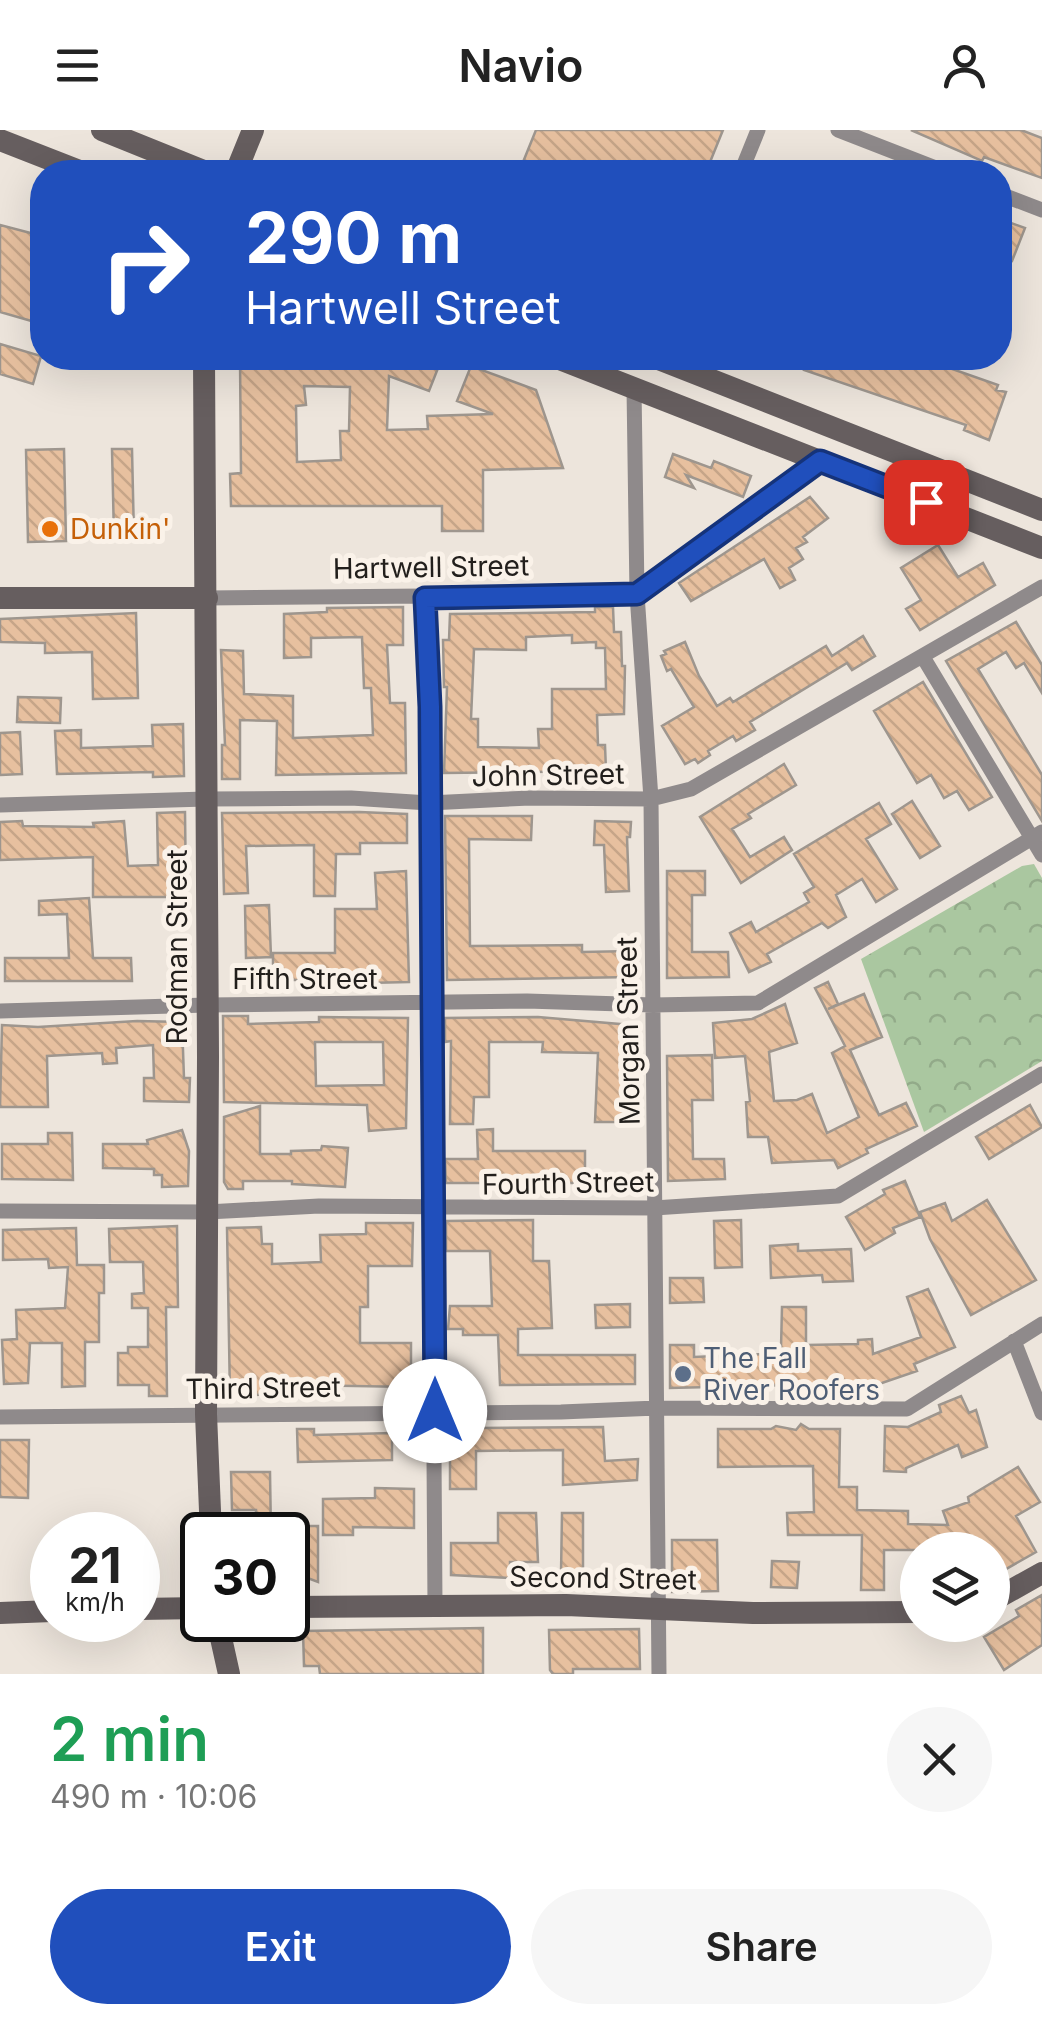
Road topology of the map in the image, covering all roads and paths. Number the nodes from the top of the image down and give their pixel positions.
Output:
1 (102, 130) edge
2 (253, 130) edge
3 (758, 130) edge
4 (838, 130) edge
5 (0, 140) edge
6 (51, 160) edge
7 (176, 160) edge
8 (241, 160) edge
9 (746, 160) edge
10 (915, 160) edge
11 (1012, 199) edge
12 (1042, 210) edge
13 (204, 370) edge
14 (588, 370) edge
15 (692, 370) edge
16 (634, 388) junction
17 (820, 461) junction
18 (1042, 510) edge
19 (1042, 548) edge
20 (1042, 586) edge
21 (637, 594) junction
22 (0, 598) edge
23 (207, 598) junction
24 (425, 598) junction
25 (923, 657) junction
26 (206, 798) junction
27 (650, 799) junction
28 (429, 802) junction
29 (0, 806) edge
30 (1037, 835) edge
31 (1042, 856) edge
32 (207, 1004) junction
33 (432, 1004) junction
34 (653, 1006) junction
35 (0, 1011) edge
36 (1042, 1074) edge
37 (654, 1208) junction
38 (433, 1209) junction
39 (0, 1210) edge
40 (207, 1212) junction
41 (1042, 1324) edge
42 (1014, 1341) junction
43 (657, 1408) junction
44 (435, 1411) junction
45 (1042, 1413) edge
46 (206, 1414) junction
47 (0, 1417) edge
48 (210, 1512) edge
49 (1042, 1573) edge
50 (1010, 1591) edge
51 (435, 1605) junction
52 (310, 1607) edge
53 (657, 1608) junction
54 (30, 1612) edge
55 (900, 1612) edge
56 (0, 1613) edge
57 (221, 1642) edge
58 (228, 1674) edge
59 (658, 1674) edge

1 - 7 main road
2 - 8 main road
3 - 9 street
4 - 10 street
5 - 6 main road
11 - 12 street
13 - 23 main road, Rodman Street
14 - 16 main road
15 - 18 main road
16 - 17 main road
16 - 21 street, Morgan Street
17 - 19 main road
17 - 21 street
20 - 25 street, John Street
21 - 24 street, Hartwell Street
21 - 27 street, Morgan Street
22 - 23 main road, Hartwell Street
23 - 24 street, Hartwell Street
23 - 26 main road, Rodman Street
24 - 28 street
25 - 27 street, John Street
25 - 30 street
26 - 28 street, John Street
26 - 29 street, John Street
26 - 32 main road, Rodman Street
27 - 28 street, John Street
27 - 34 street, Morgan Street
28 - 33 street
30 - 31 street
30 - 34 street, Fifth Street
32 - 33 street, Fifth Street
32 - 35 street, Fifth Street
32 - 40 main road, Rodman Street
33 - 34 street, Fifth Street
33 - 38 street
34 - 37 street, Morgan Street
36 - 37 street, Fourth Street
37 - 38 street, Fourth Street
37 - 43 street, Morgan Street
38 - 40 street, Fourth Street
38 - 44 street
39 - 40 street, Fourth Street
40 - 46 main road, Rodman Street
41 - 42 street, Third Street
42 - 43 street, Third Street
42 - 45 street
43 - 44 street, Third Street
43 - 53 street, Morgan Street
44 - 46 street, Third Street
44 - 51 street
46 - 47 street, Third Street
46 - 48 main road, Rodman Street
49 - 50 main road
51 - 52 main road, Second Street
51 - 53 main road, Second Street
53 - 55 main road, Second Street
53 - 59 street, Morgan Street
54 - 56 main road
57 - 58 main road

